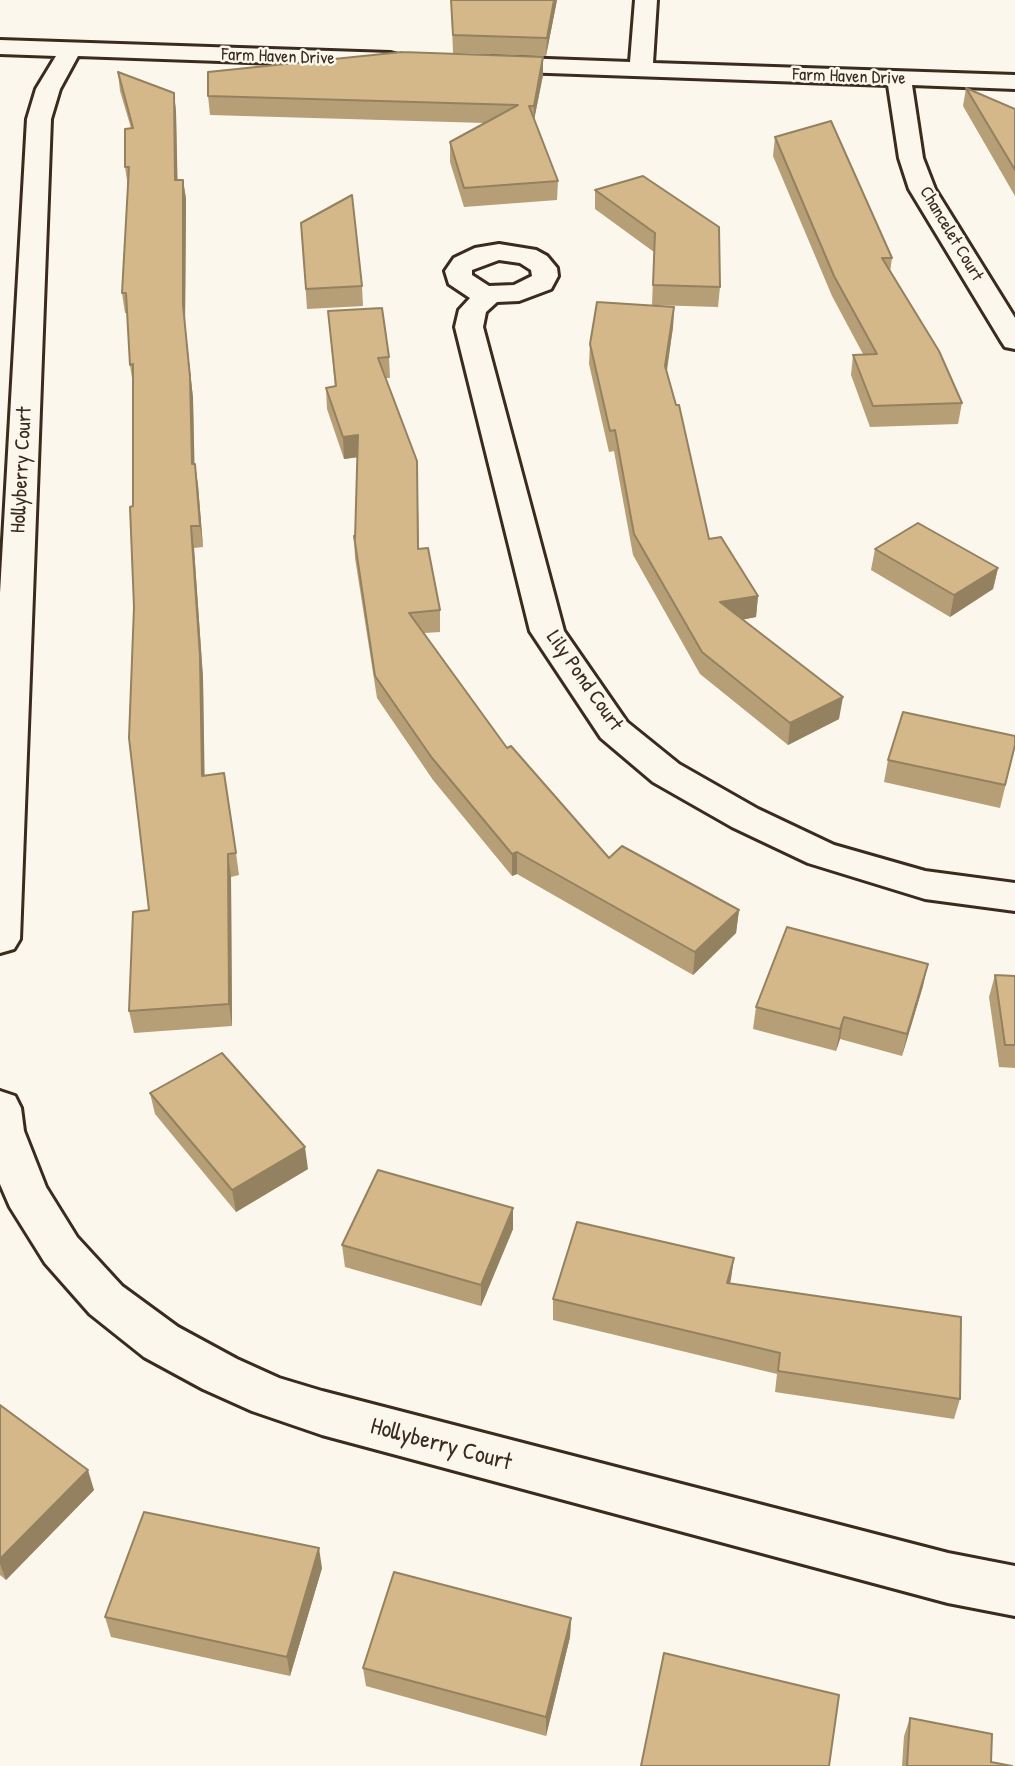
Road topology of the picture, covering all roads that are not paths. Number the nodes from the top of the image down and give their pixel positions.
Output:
1 (646, 0) edge
2 (0, 47) edge
3 (71, 49) junction
4 (418, 61) edge
5 (474, 63) edge
6 (641, 69) junction
7 (899, 78) junction
8 (1015, 82) edge
9 (489, 294) dead end
10 (1015, 341) edge
11 (1015, 897) edge
12 (0, 939) edge
13 (0, 1108) edge
14 (1015, 1591) edge

1 - 6 street
2 - 3 street, Farm Haven Drive
3 - 4 street, Farm Haven Drive
3 - 12 street, Hollyberry Court
5 - 6 street, Farm Haven Drive
6 - 7 street, Farm Haven Drive
7 - 8 street, Farm Haven Drive
7 - 10 street, Chancelet Court
9 - 11 street, Lily Pond Court
13 - 14 street, Hollyberry Court

